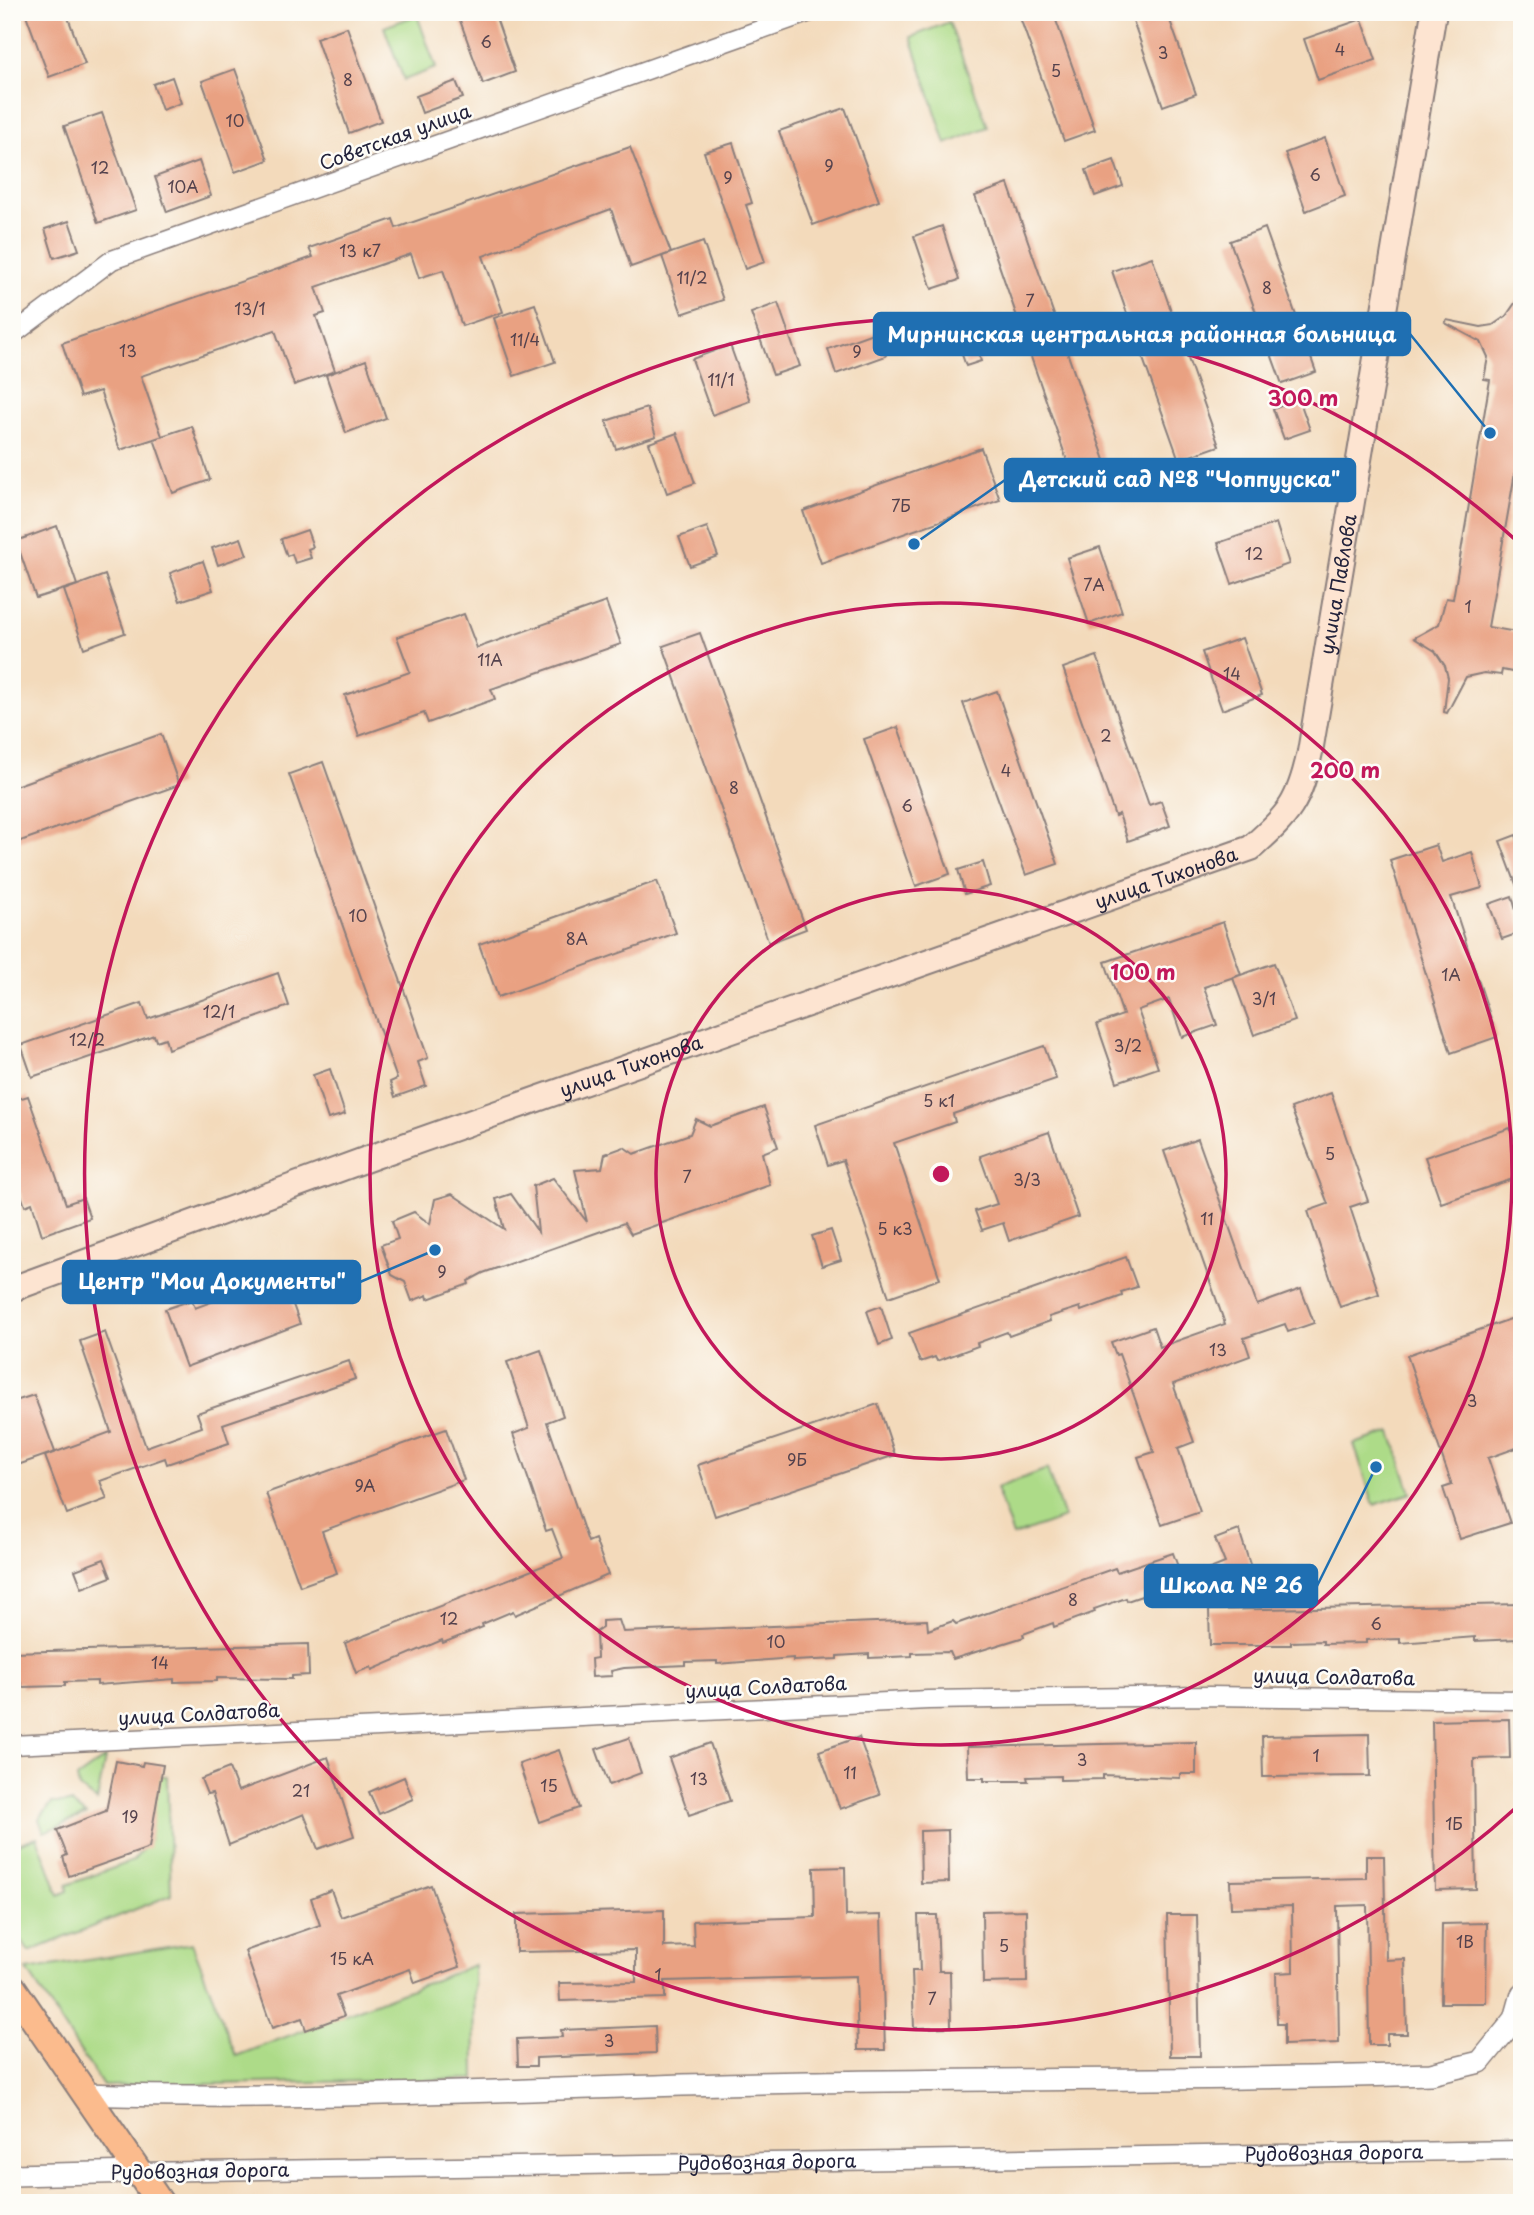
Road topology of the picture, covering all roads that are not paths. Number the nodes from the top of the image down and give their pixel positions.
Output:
1 (810, 12) edge
2 (1434, 12) edge
3 (12, 335) edge
4 (1251, 848) joint
5 (12, 1289) edge
6 (1522, 1700) edge
7 (12, 1745) edge
8 (12, 1987) edge
9 (1522, 1994) edge
10 (84, 2094) junction
11 (1522, 2150) edge
12 (139, 2172) junction
13 (12, 2175) edge
14 (160, 2203) edge

1 - 3 street, Советская улица
2 - 4 main road, улица Павлова
4 - 5 main road, улица Тихонова
6 - 7 street, улица Солдатова
8 - 10 main road
9 - 10 street
10 - 12 main road
11 - 12 street, Рудовозная дорога
12 - 13 street, Рудовозная дорога
12 - 14 main road

